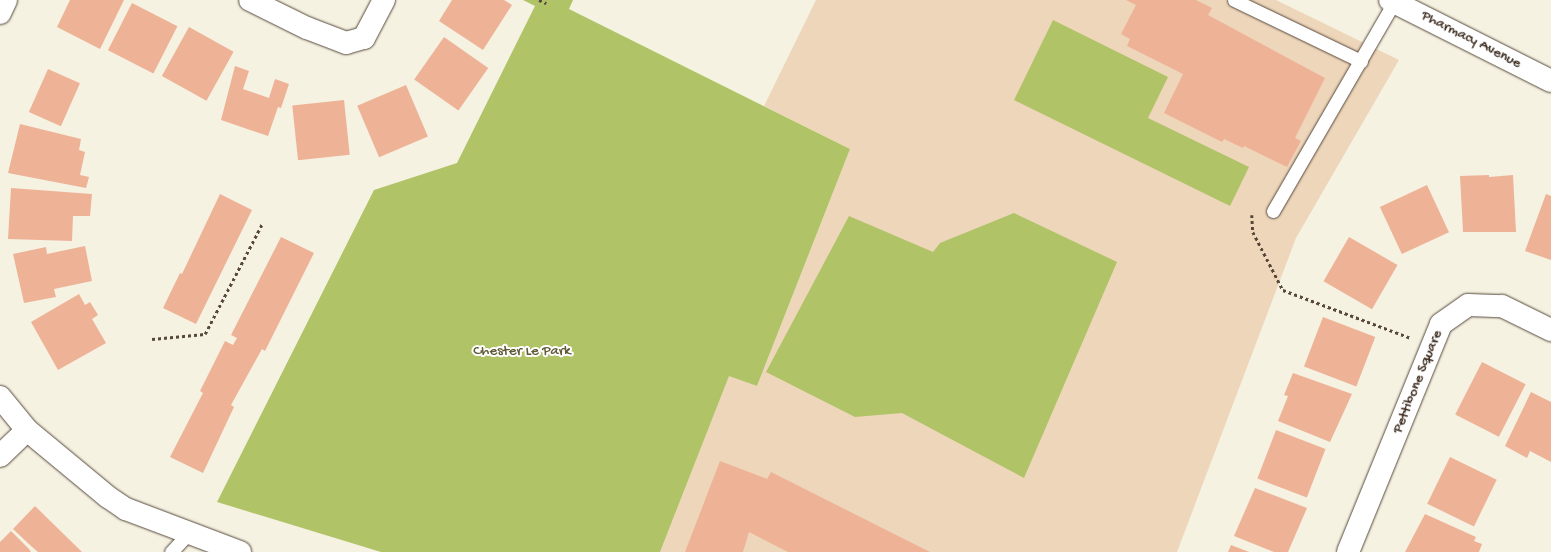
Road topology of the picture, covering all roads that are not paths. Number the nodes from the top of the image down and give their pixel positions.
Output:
1 (6, 0) edge
2 (250, 0) edge
3 (384, 0) edge
4 (1234, 0) edge
5 (1392, 1) edge
6 (0, 13) edge
7 (1361, 61) junction
8 (1551, 81) edge
9 (1273, 211) dead end
10 (1551, 330) edge
11 (0, 397) edge
12 (27, 430) junction
13 (0, 456) edge
14 (188, 534) junction
15 (171, 552) edge
16 (240, 552) edge
17 (1348, 552) edge

1 - 6 street
2 - 3 street
4 - 7 lane
5 - 7 lane
5 - 8 street, Pharmacy Avenue
7 - 9 lane
10 - 17 street, Pettibone Square
11 - 12 street
12 - 13 street
12 - 14 street
14 - 15 lane
14 - 16 street

